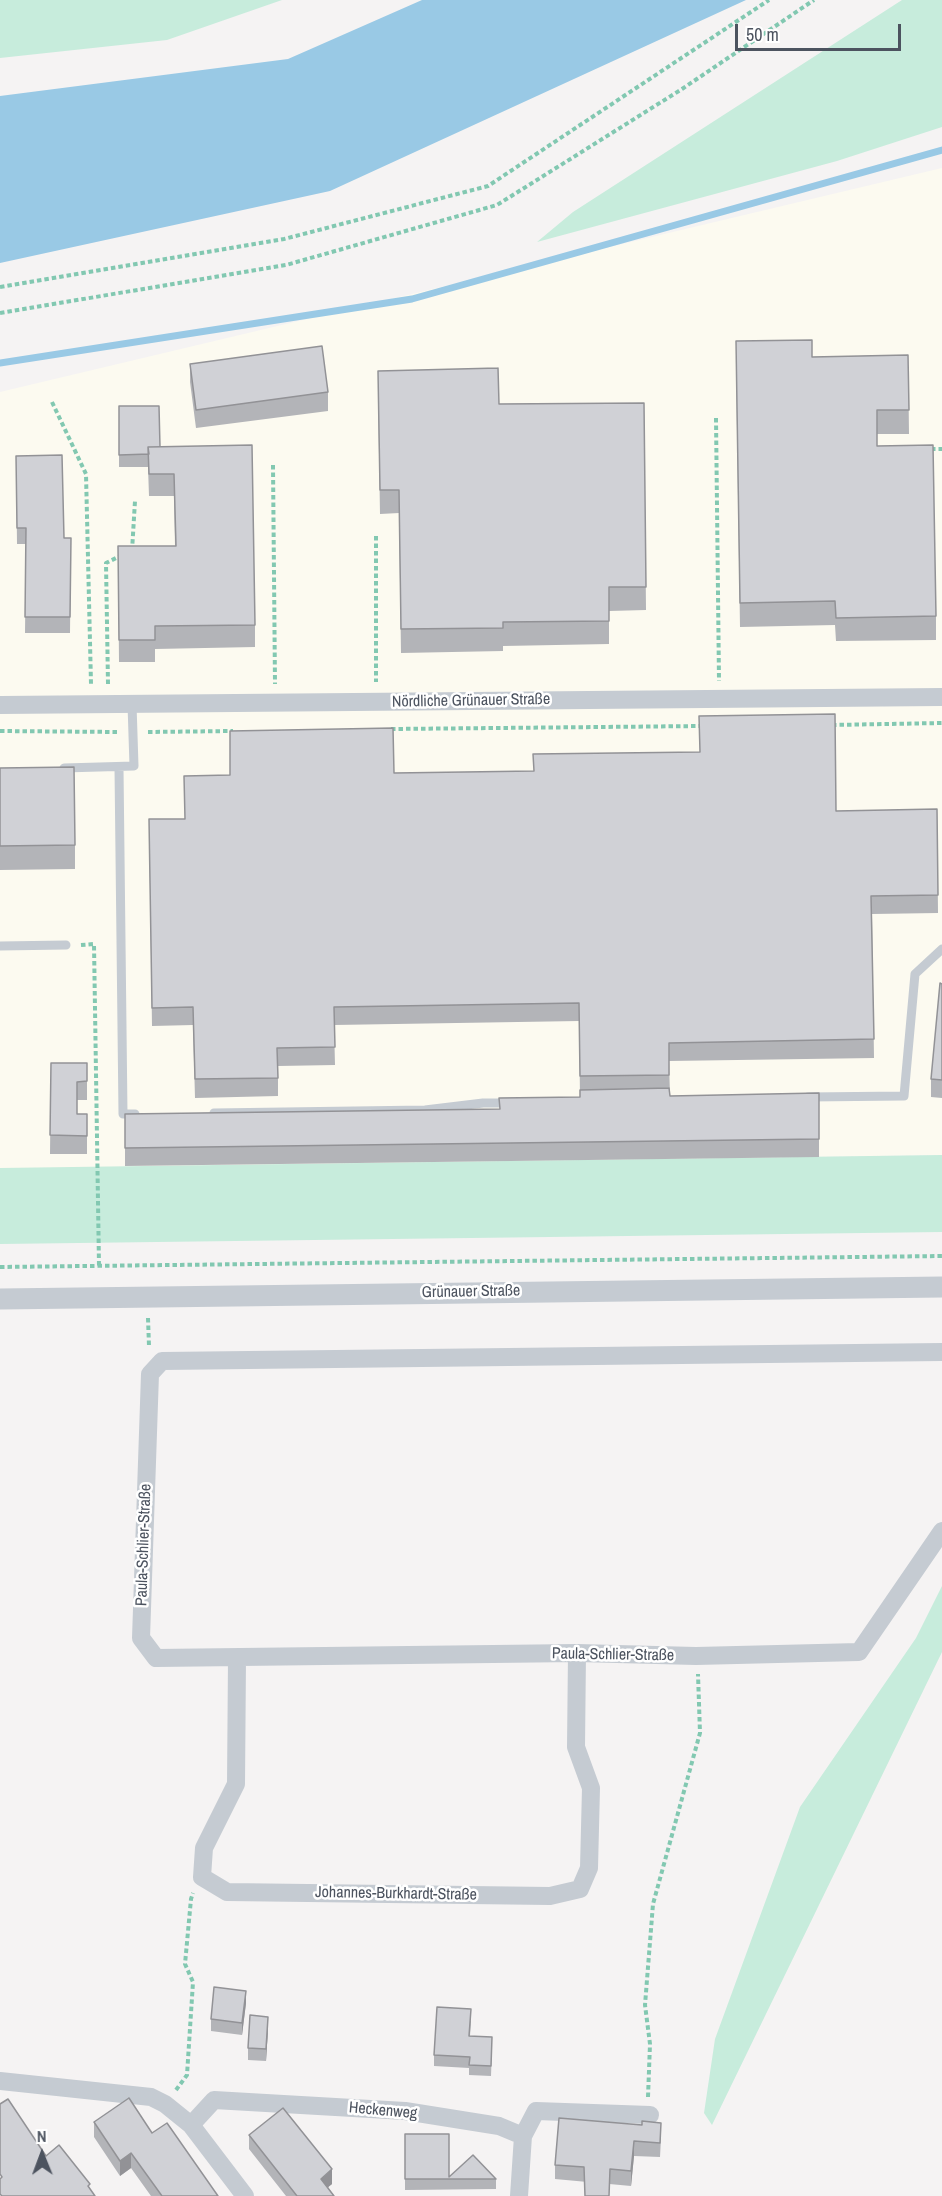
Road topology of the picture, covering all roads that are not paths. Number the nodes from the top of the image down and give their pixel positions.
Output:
1 (942, 697) edge
2 (132, 704) junction
3 (0, 705) edge
4 (50, 768) edge
5 (119, 768) junction
6 (66, 945) road end
7 (0, 946) edge
8 (942, 949) edge
9 (798, 1098) edge
10 (518, 1102) edge
11 (204, 1113) edge
12 (146, 1114) edge
13 (942, 1287) edge
14 (0, 1299) edge
15 (942, 1352) edge
16 (942, 1531) edge
17 (577, 1653) junction
18 (237, 1659) junction
19 (0, 2081) edge
20 (650, 2115) road end
21 (191, 2125) junction
22 (523, 2136) junction
23 (245, 2196) edge
24 (519, 2196) edge

1 - 2 street, Nördliche Grünauer Straße
2 - 3 street, Nördliche Grünauer Straße
2 - 5 lane
4 - 5 lane
5 - 12 lane
6 - 7 lane
8 - 9 lane
10 - 11 lane
13 - 14 street, Grünauer Straße
15 - 18 street, Paula-Schlier-Straße
16 - 17 street, Paula-Schlier-Straße
17 - 18 street, Paula-Schlier-Straße
17 - 18 street, Johannes-Burkhardt-Straße
19 - 21 street
20 - 22 street
21 - 22 street, Heckenweg
21 - 23 street
22 - 24 street

